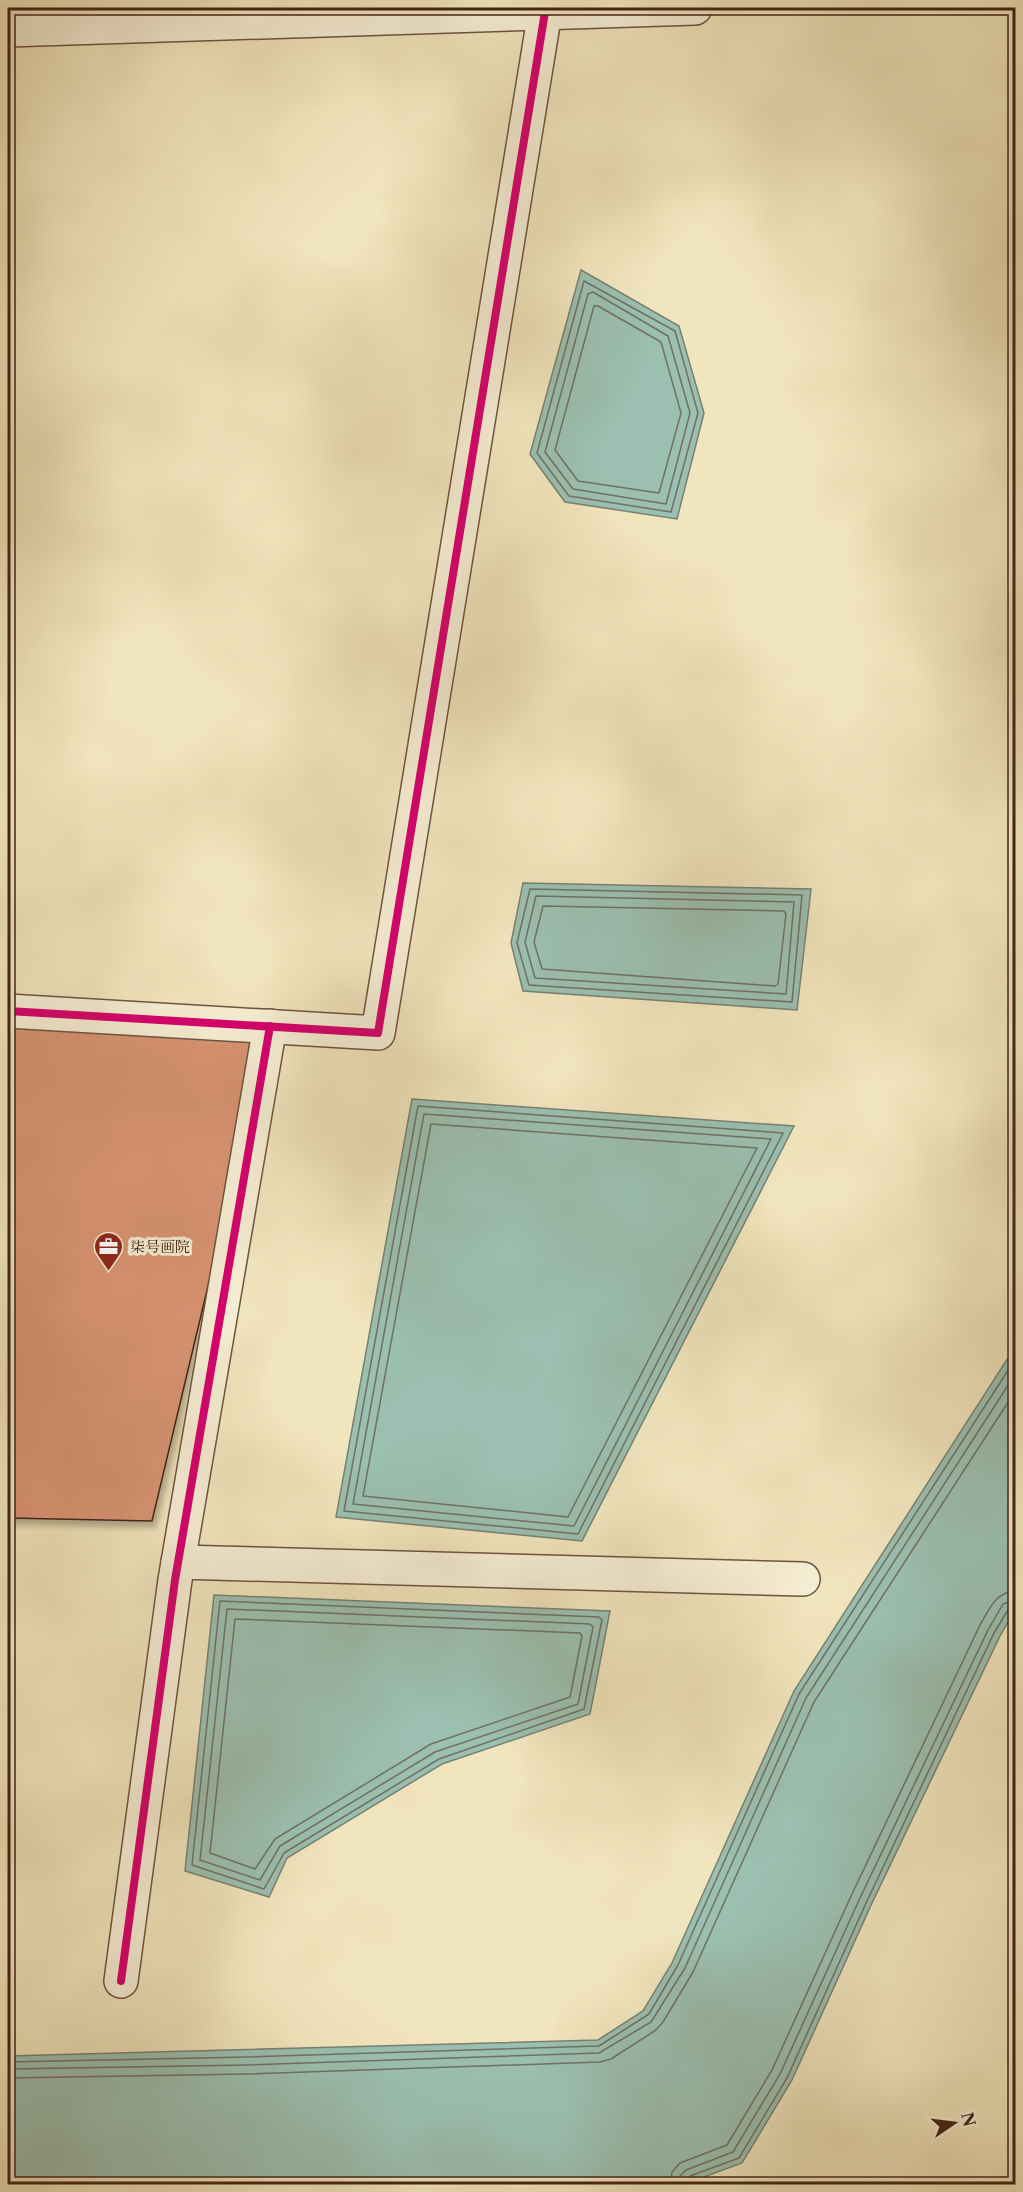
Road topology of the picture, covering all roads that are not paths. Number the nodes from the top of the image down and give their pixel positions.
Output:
1 (695, 8) edge
2 (524, 11) edge
3 (329, 13) edge
4 (8, 30) edge
5 (8, 1011) edge
6 (270, 1026) junction
7 (178, 1562) junction
8 (802, 1579) dead end
9 (121, 1981) dead end

1 - 2 street
2 - 3 street
2 - 6 street
3 - 4 street
5 - 6 street
6 - 7 street
7 - 8 street
7 - 9 street

